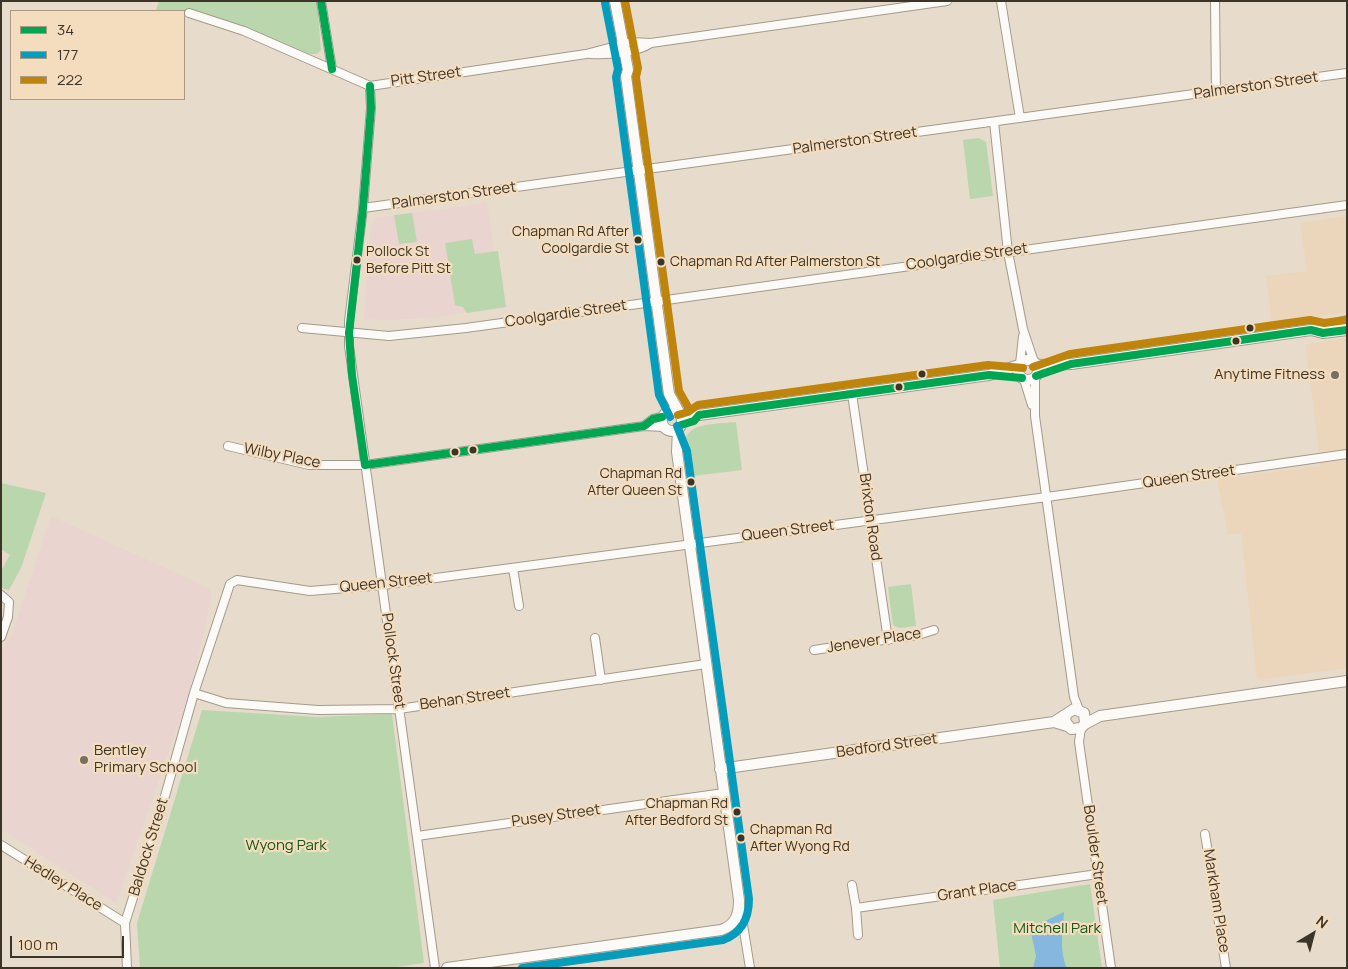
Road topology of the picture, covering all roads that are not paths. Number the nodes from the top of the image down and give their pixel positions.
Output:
1 (321, 1) edge
2 (615, 1) edge
3 (947, 1) edge
4 (1001, 1) edge
5 (1215, 1) edge
6 (189, 14) dead end
7 (622, 48) junction
8 (332, 69) junction
9 (1347, 73) edge
10 (370, 86) junction
11 (1216, 92) junction
12 (1020, 118) junction
13 (994, 122) junction
14 (638, 170) junction
15 (1347, 205) edge
16 (363, 208) junction
17 (1008, 252) junction
18 (656, 301) junction
19 (1347, 321) edge
20 (302, 328) dead end
21 (1023, 329) junction
22 (1311, 330) junction
23 (1347, 330) edge
24 (349, 333) junction
25 (1020, 365) junction
26 (1036, 370) junction
27 (988, 375) junction
28 (1023, 379) junction
29 (852, 394) junction
30 (1035, 416) junction
31 (673, 421) junction
32 (228, 446) dead end
33 (1347, 454) edge
34 (365, 465) junction
35 (1047, 497) junction
36 (870, 521) junction
37 (690, 544) junction
38 (513, 568) junction
39 (230, 584) joint
40 (383, 586) junction
41 (1, 595) edge
42 (519, 606) dead end
43 (934, 630) dead end
44 (1, 637) edge
45 (595, 638) dead end
46 (888, 640) junction
47 (814, 650) dead end
48 (706, 664) junction
49 (601, 680) junction
50 (1347, 681) edge
51 (194, 693) junction
52 (400, 709) junction
53 (1075, 720) junction
54 (720, 769) junction
55 (724, 793) junction
56 (1205, 834) dead end
57 (417, 836) junction
58 (1, 845) edge
59 (1098, 874) junction
60 (852, 885) dead end
61 (739, 900) junction
62 (856, 908) junction
63 (125, 924) junction
64 (858, 935) dead end
65 (747, 946) junction
66 (491, 965) edge
67 (128, 968) edge
68 (435, 968) edge
69 (447, 968) edge
70 (745, 968) edge
71 (750, 968) edge
72 (1111, 968) edge
73 (1226, 968) edge

1 - 8 street
2 - 7 street
3 - 7 street, Pitt Street
4 - 12 street
5 - 11 street
6 - 8 street, Pitt Street
7 - 10 street, Pitt Street
7 - 14 street
8 - 10 street, Pitt Street
9 - 11 street, Palmerston Street
10 - 16 street, Pollock Street
11 - 12 street, Palmerston Street
12 - 13 street, Palmerston Street
13 - 14 street, Palmerston Street
13 - 17 street
14 - 16 street, Palmerston Street
14 - 18 street
15 - 17 street, Coolgardie Street
16 - 24 street, Pollock Street
17 - 18 street, Coolgardie Street
17 - 21 street
18 - 24 street, Coolgardie Street
18 - 31 street
19 - 22 street
20 - 24 street, Coolgardie Street
21 - 25 street
21 - 26 street
22 - 23 street
22 - 26 street
24 - 34 street, Pollock Street
25 - 26 street
25 - 27 street
25 - 28 street
26 - 28 street
26 - 30 street
27 - 28 street
27 - 29 street
28 - 30 street
29 - 31 street
29 - 36 street, Brixton Road
30 - 35 street, Boulder Street
31 - 34 street, Wilby Place
31 - 37 street
32 - 34 street, Wilby Place
33 - 35 street, Queen Street
34 - 40 street, Pollock Street
35 - 36 street, Queen Street
35 - 53 street, Boulder Street
36 - 37 street, Queen Street
36 - 46 street, Brixton Road
37 - 38 street, Queen Street
37 - 48 street
38 - 40 street, Queen Street
38 - 42 street
39 - 40 street, Queen Street
39 - 51 street, Baldock Street
40 - 52 street, Pollock Street
41 - 44 street
43 - 46 street, Jenever Place
45 - 49 street
46 - 47 street, Jenever Place
48 - 49 street, Behan Street
48 - 54 street
49 - 52 street, Behan Street
50 - 53 street
51 - 52 street, Behan Street
51 - 63 street, Baldock Street
52 - 57 street, Pollock Street
53 - 54 street, Bedford Street
53 - 59 street, Boulder Street
54 - 55 street
55 - 57 street, Pusey Street
55 - 61 street
56 - 73 street, Markham Place
57 - 68 street, Pollock Street
58 - 63 street, Hedley Place
59 - 62 street, Grant Place
59 - 72 street, Boulder Street
60 - 62 street
61 - 65 street
61 - 66 street
62 - 64 street
63 - 67 street, Baldock Street
65 - 70 street
65 - 71 street
66 - 69 street

